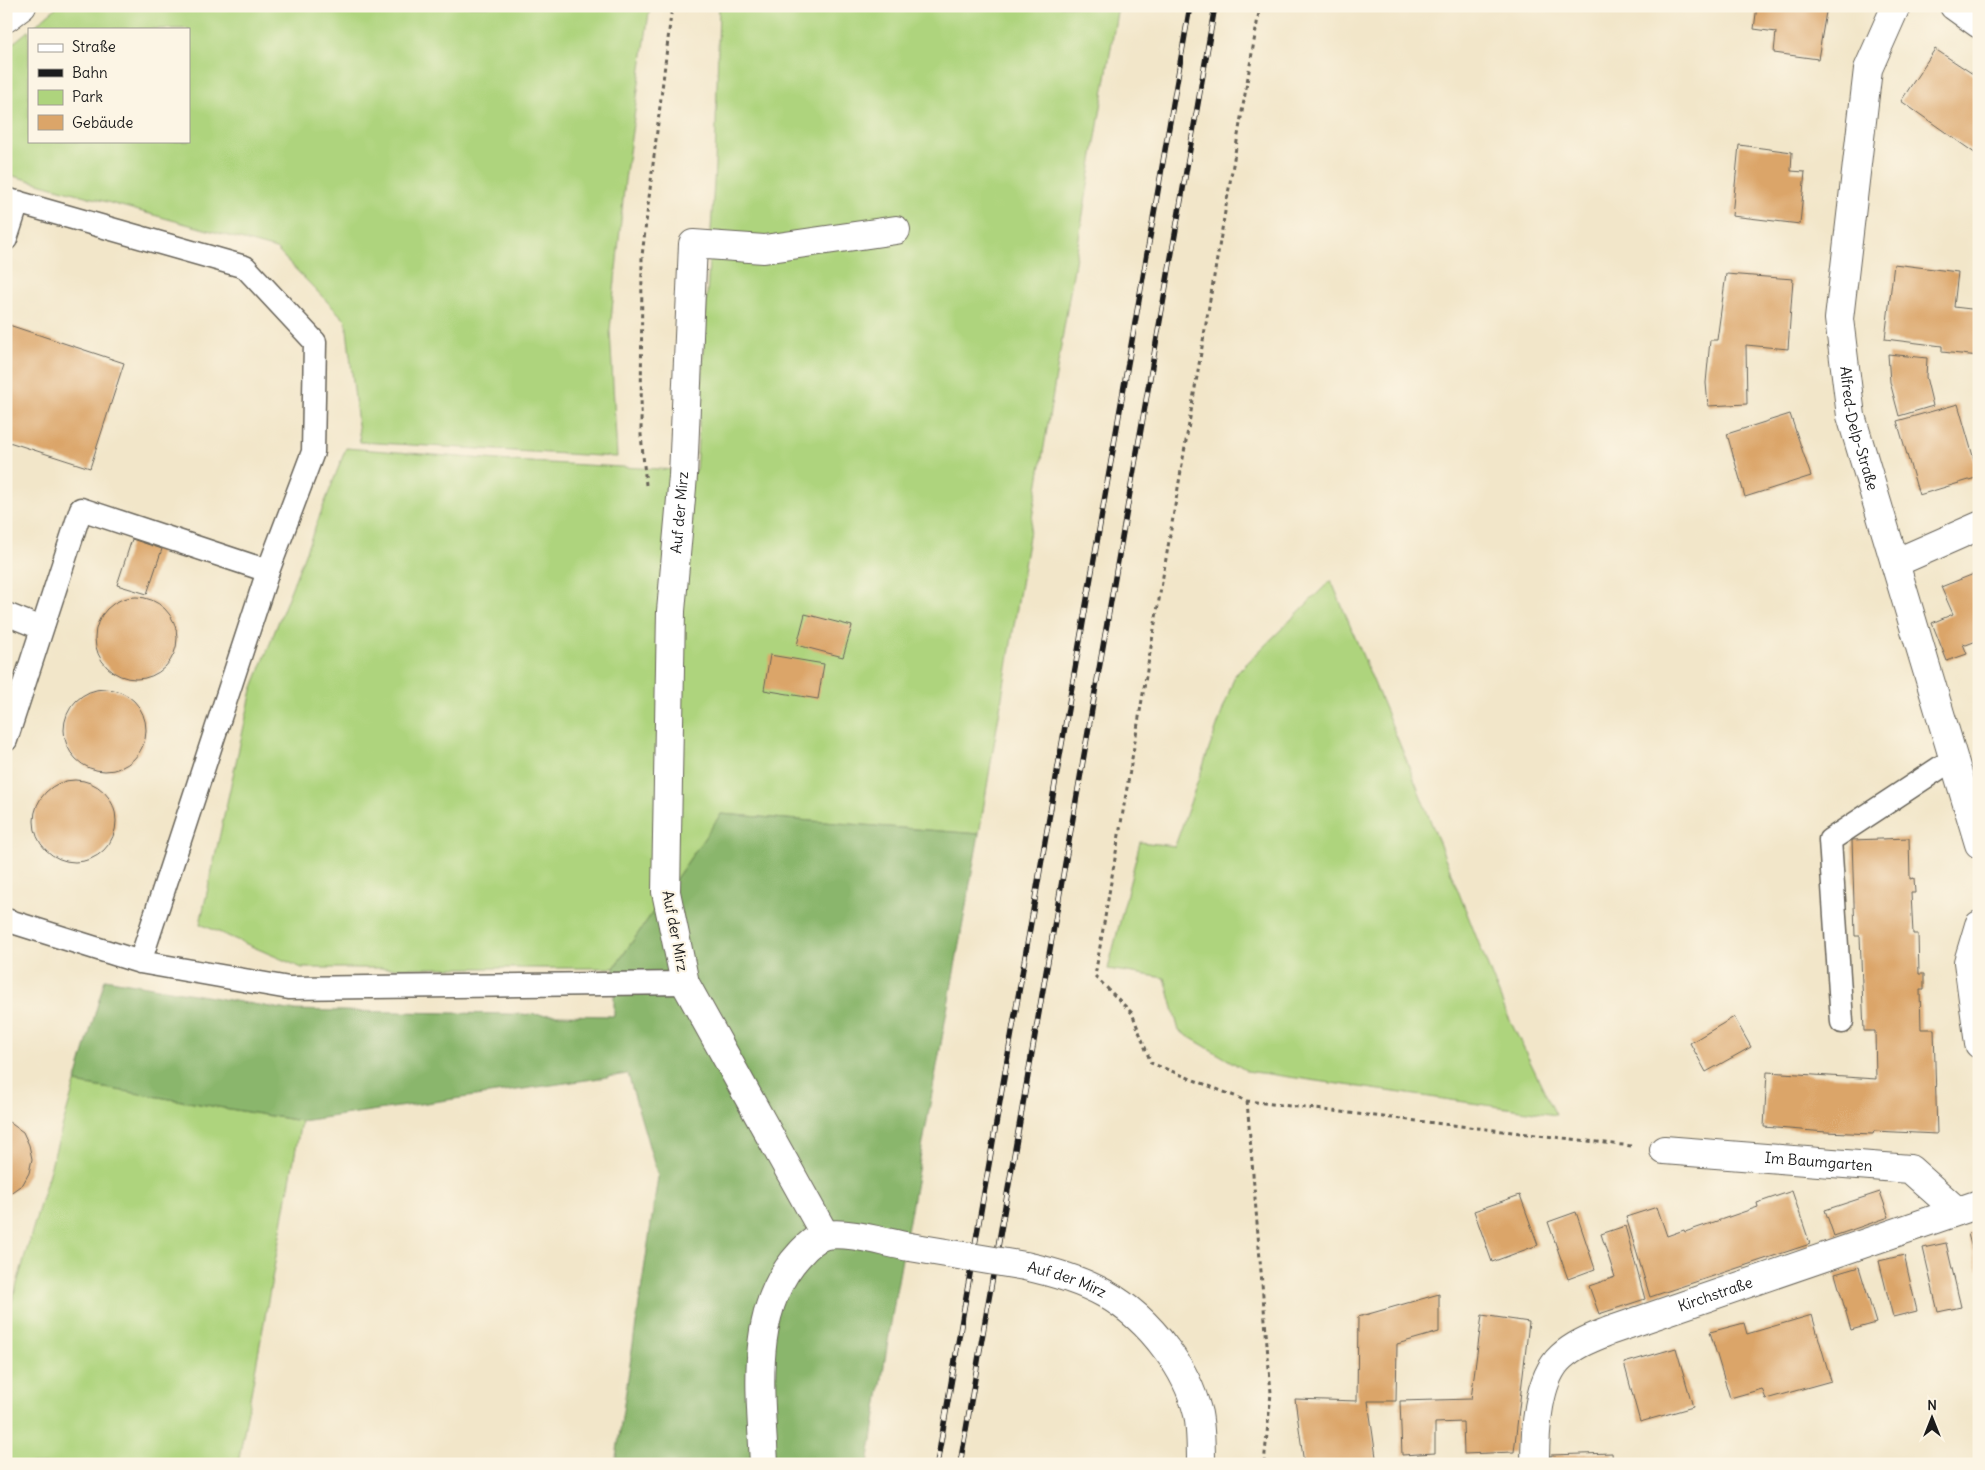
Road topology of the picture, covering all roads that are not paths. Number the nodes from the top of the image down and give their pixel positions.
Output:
1 (22, 6) edge
2 (1896, 6) edge
3 (1954, 6) edge
4 (6, 18) edge
5 (1979, 24) edge
6 (12, 201) edge
7 (896, 230) dead end
8 (6, 239) edge
9 (1979, 526) edge
10 (1895, 563) junction
11 (268, 571) junction
12 (6, 614) edge
13 (42, 628) junction
14 (6, 740) edge
15 (1953, 759) junction
16 (1979, 844) edge
17 (6, 920) edge
18 (1979, 925) edge
19 (140, 962) junction
20 (686, 982) junction
21 (1842, 1022) dead end
22 (1979, 1044) edge
23 (1664, 1150) road end
24 (1968, 1208) edge
25 (825, 1235) junction
26 (764, 1464) edge
27 (1201, 1464) edge
28 (1536, 1464) edge

1 - 4 street
2 - 10 street, Alfred-Delp-Straße
3 - 5 street
6 - 8 lane
6 - 11 lane
7 - 20 street, Auf der Mirz
9 - 10 street
10 - 15 street, Alfred-Delp-Straße
11 - 13 lane
11 - 19 lane
12 - 13 lane
13 - 14 lane
15 - 16 street, Alfred-Delp-Straße
15 - 21 lane
17 - 19 lane, Auf der Mirz
18 - 22 street
19 - 20 lane, Auf der Mirz
20 - 25 street, Auf der Mirz
23 - 24 street, Im Baumgarten
24 - 28 street, Kirchstraße
25 - 26 street
25 - 27 street, Auf der Mirz, bridge

